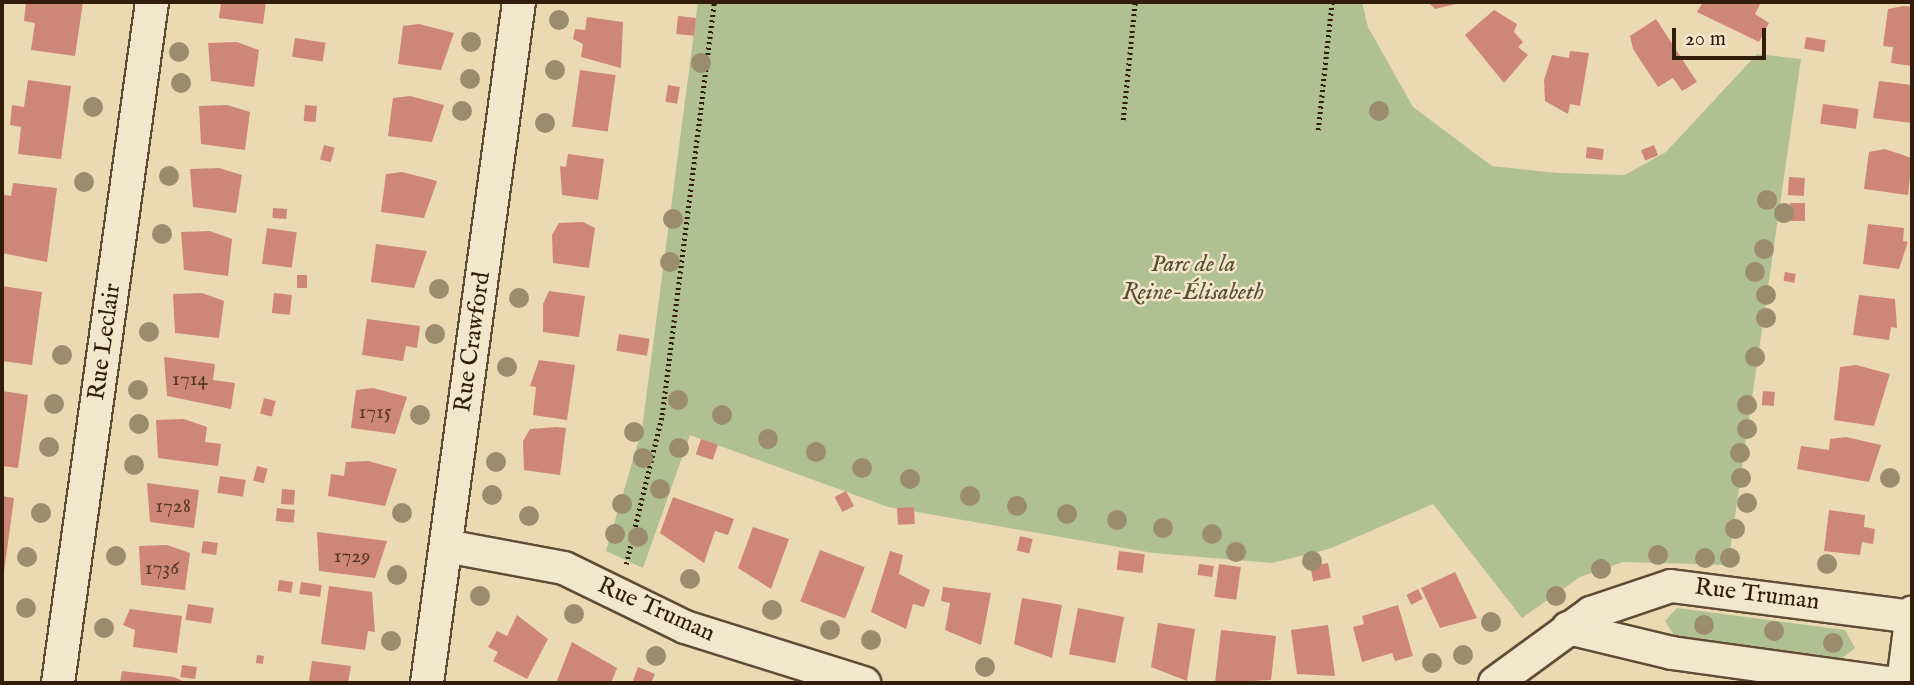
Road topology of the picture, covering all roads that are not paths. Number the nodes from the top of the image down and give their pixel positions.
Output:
1 (152, 2) edge
2 (519, 2) edge
3 (446, 546) junction
4 (1912, 615) edge
5 (1569, 628) junction
6 (58, 683) edge
7 (427, 683) edge
8 (864, 683) edge
9 (1495, 683) edge
10 (1889, 683) edge
11 (1903, 683) edge

1 - 6 street, Rue Leclair
2 - 3 street, Rue Crawford
3 - 7 street, Rue Crawford
3 - 8 street, Rue Truman
4 - 5 street, Rue Truman
4 - 11 street
5 - 9 street, Rue Truman
5 - 10 street

